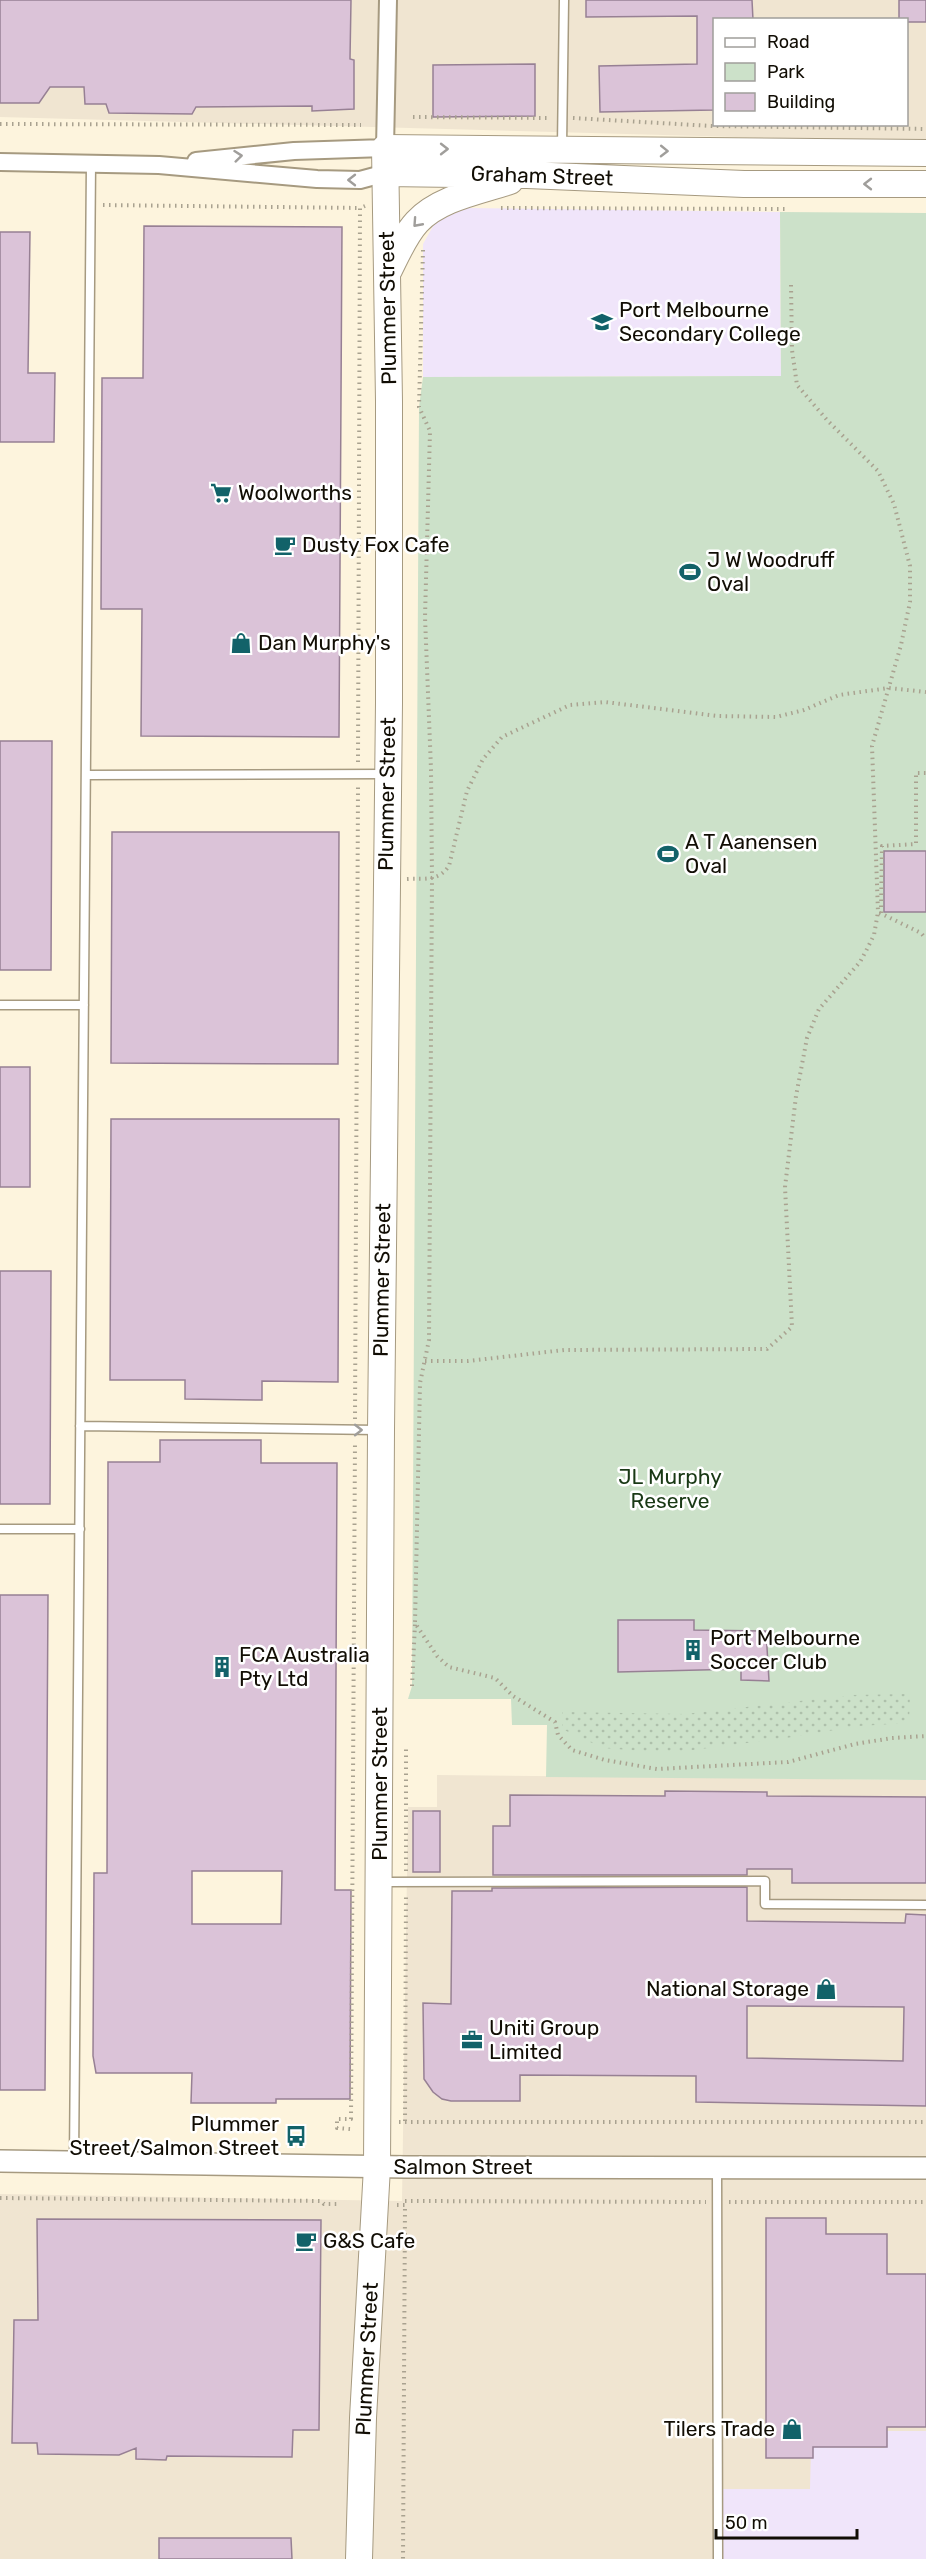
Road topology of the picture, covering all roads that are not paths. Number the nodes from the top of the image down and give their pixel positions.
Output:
1 (388, 0) edge
2 (564, 0) edge
3 (562, 149) junction
4 (787, 152) junction
5 (926, 153) edge
6 (386, 161) junction
7 (0, 162) edge
8 (91, 162) junction
9 (159, 165) junction
10 (527, 175) junction
11 (926, 184) edge
12 (787, 190) junction
13 (387, 273) junction
14 (388, 774) junction
15 (86, 776) junction
16 (0, 1005) edge
17 (84, 1005) junction
18 (80, 1426) junction
19 (381, 1430) junction
20 (0, 1529) edge
21 (80, 1529) junction
22 (380, 1882) junction
23 (926, 1905) edge
24 (0, 2161) edge
25 (74, 2161) junction
26 (377, 2167) junction
27 (717, 2168) junction
28 (926, 2168) edge
29 (360, 2559) edge
30 (718, 2559) edge

1 - 6 street, Plummer Street
2 - 3 lane
3 -> 4 main road, Graham Street
6 -> 3 main road, Graham Street
4 - 5 main road, Graham Street
4 - 12 main road
4 - 12 main road
9 -> 6 street, Graham Street
6 -> 9 street, Graham Street
6 - 10 main road, Graham Street
6 - 13 main road, Plummer Street
7 - 8 street, Graham Street
8 - 9 street, Graham Street
8 - 15 lane
10 - 12 main road, Graham Street
10 -> 13 main road
11 -> 12 main road, Graham Street
13 - 14 main road, Plummer Street
14 - 15 lane
14 - 19 main road, Plummer Street
15 - 17 lane
16 - 17 lane
17 - 18 lane
18 -> 19 lane
18 - 21 lane
19 - 22 main road, Plummer Street
20 - 21 lane
21 - 25 lane
22 - 23 lane
22 - 26 main road, Plummer Street
24 - 25 street, Salmon Street
25 - 26 street, Salmon Street
26 - 27 street, Salmon Street
26 - 29 main road, Plummer Street
27 - 28 street, Salmon Street
27 - 30 lane

